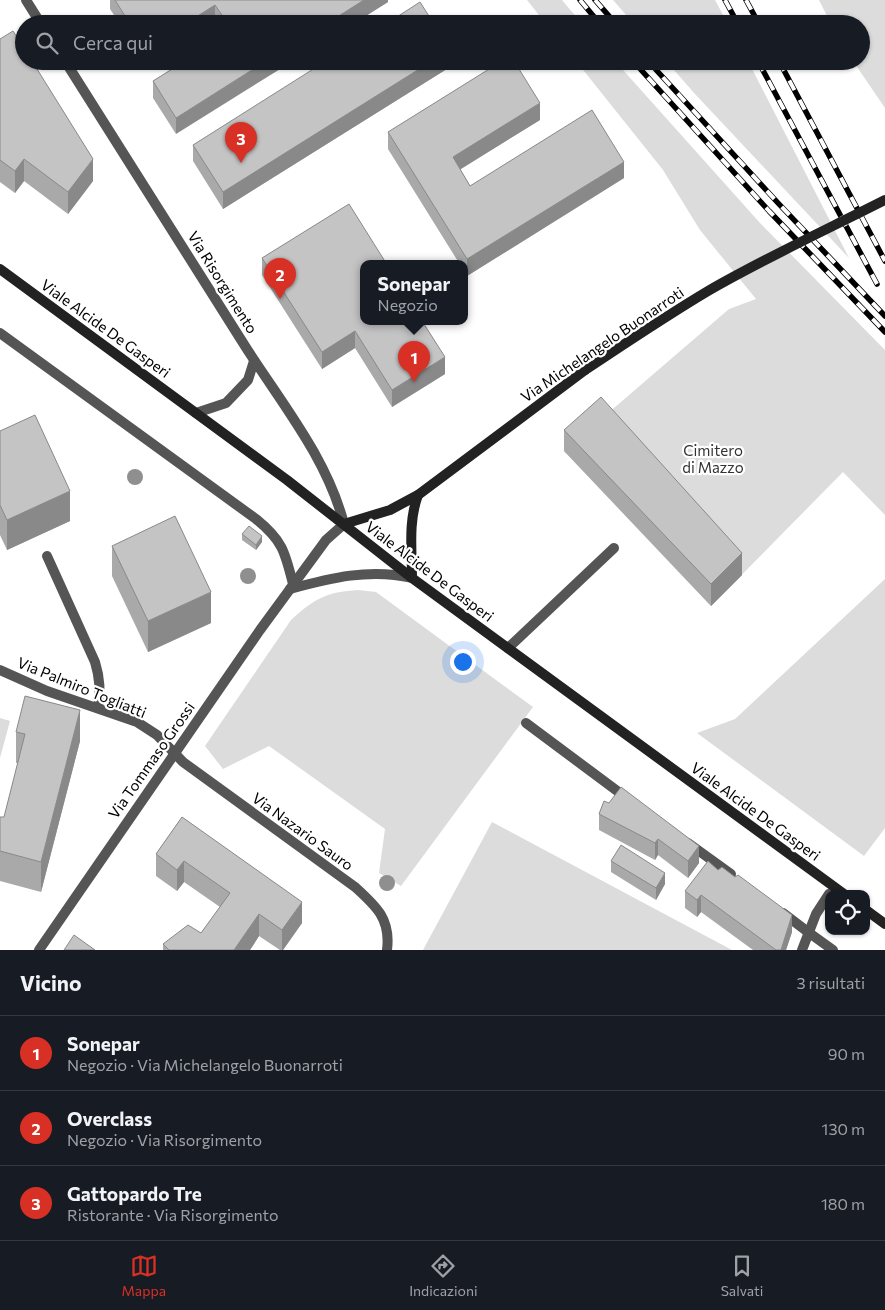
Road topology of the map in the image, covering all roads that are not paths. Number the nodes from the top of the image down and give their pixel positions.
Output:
1 (26, 0) edge
2 (35, 15) edge
3 (71, 70) edge
4 (885, 200) edge
5 (0, 269) edge
6 (0, 333) edge
7 (254, 360) junction
8 (196, 413) junction
9 (418, 495) junction
10 (344, 524) junction
11 (614, 548) dead end
12 (47, 556) dead end
13 (412, 578) junction
14 (292, 586) junction
15 (508, 648) junction
16 (0, 670) edge
17 (98, 708) junction
18 (526, 723) dead end
19 (175, 752) junction
20 (636, 804) edge
21 (683, 839) edge
22 (738, 879) edge
23 (830, 890) edge
24 (825, 900) edge
25 (777, 908) edge
26 (870, 913) edge
27 (885, 924) edge
28 (808, 932) junction
29 (40, 950) edge
30 (387, 950) edge
31 (802, 950) edge
32 (833, 950) edge

1 - 2 street
3 - 7 street, Via Risorgimento
4 - 9 street, Via Michelangelo Buonarroti, bridge
5 - 8 street, Viale Alcide De Gasperi
6 - 14 street
7 - 8 street
7 - 10 street, Via Risorgimento
8 - 10 street, Viale Alcide De Gasperi
9 - 10 street, Via Michelangelo Buonarroti
9 - 13 street
10 - 13 street, Viale Alcide De Gasperi
10 - 14 street, Via Tommaso Grossi
11 - 15 street
12 - 17 street
13 - 14 street
13 - 15 street, Viale Alcide De Gasperi
14 - 19 street, Via Tommaso Grossi
15 - 23 street, Viale Alcide De Gasperi
16 - 17 street, Via Palmiro Togliatti
17 - 19 street, Via Palmiro Togliatti
18 - 20 street
19 - 29 street, Via Tommaso Grossi
19 - 30 street, Via Nazario Sauro
21 - 22 street
24 - 28 street
25 - 28 street
26 - 27 street
28 - 31 street
28 - 32 street

